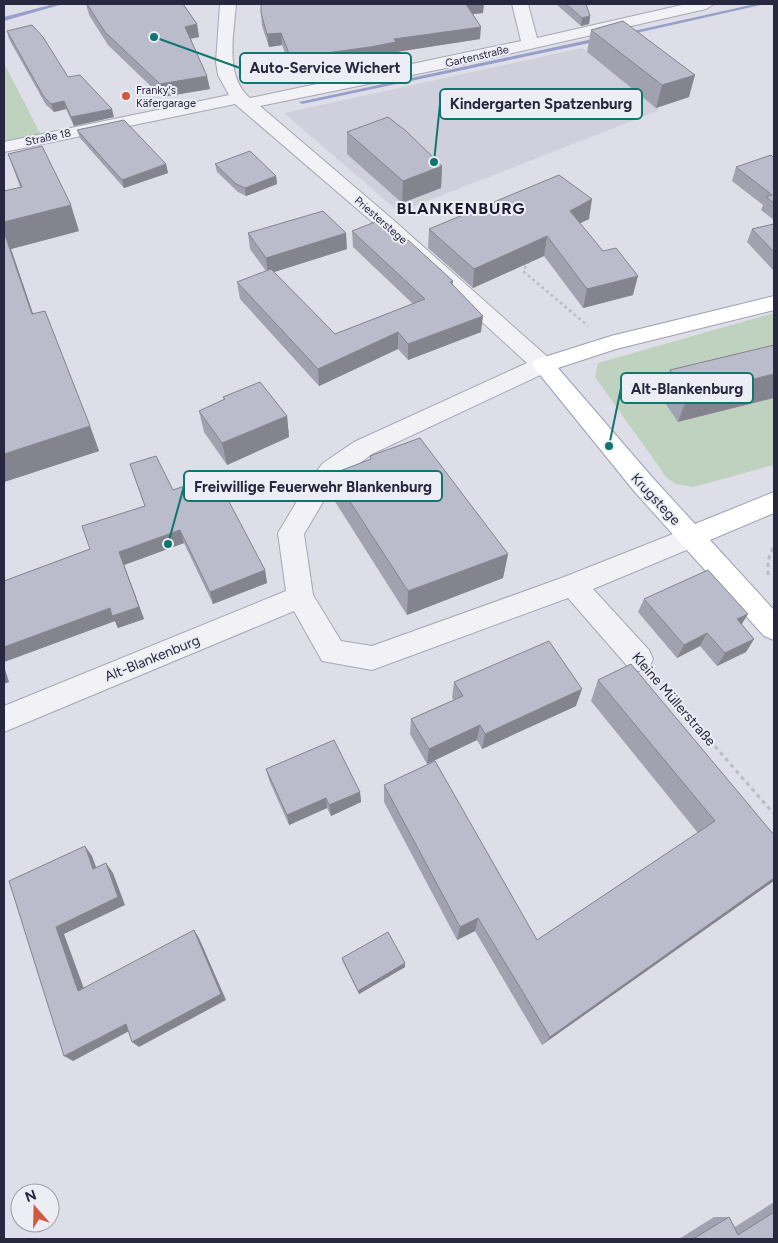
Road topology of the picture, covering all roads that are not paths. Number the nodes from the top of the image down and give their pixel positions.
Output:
1 (228, 4) edge
2 (520, 4) edge
3 (706, 4) edge
4 (612, 24) junction
5 (628, 38) edge
6 (530, 43) junction
7 (243, 101) junction
8 (4, 147) edge
9 (774, 303) edge
10 (543, 365) junction
11 (774, 502) edge
12 (692, 536) junction
13 (574, 586) junction
14 (300, 597) junction
15 (774, 628) edge
16 (639, 659) road end
17 (4, 719) edge

1 - 7 street
2 - 6 street
3 - 4 street, Gartenstraße
4 - 5 street
4 - 6 street, Gartenstraße
6 - 7 street, Gartenstraße
7 - 8 street, Straße 18
7 - 10 street, Priesterstege
9 - 10 main road
10 - 12 main road, Krugstege
10 - 14 street
11 - 12 main road
12 - 13 street
12 - 15 main road, Krugstege
13 - 14 street
13 - 16 street, Kleine Müllerstraße
14 - 17 street, Alt-Blankenburg

